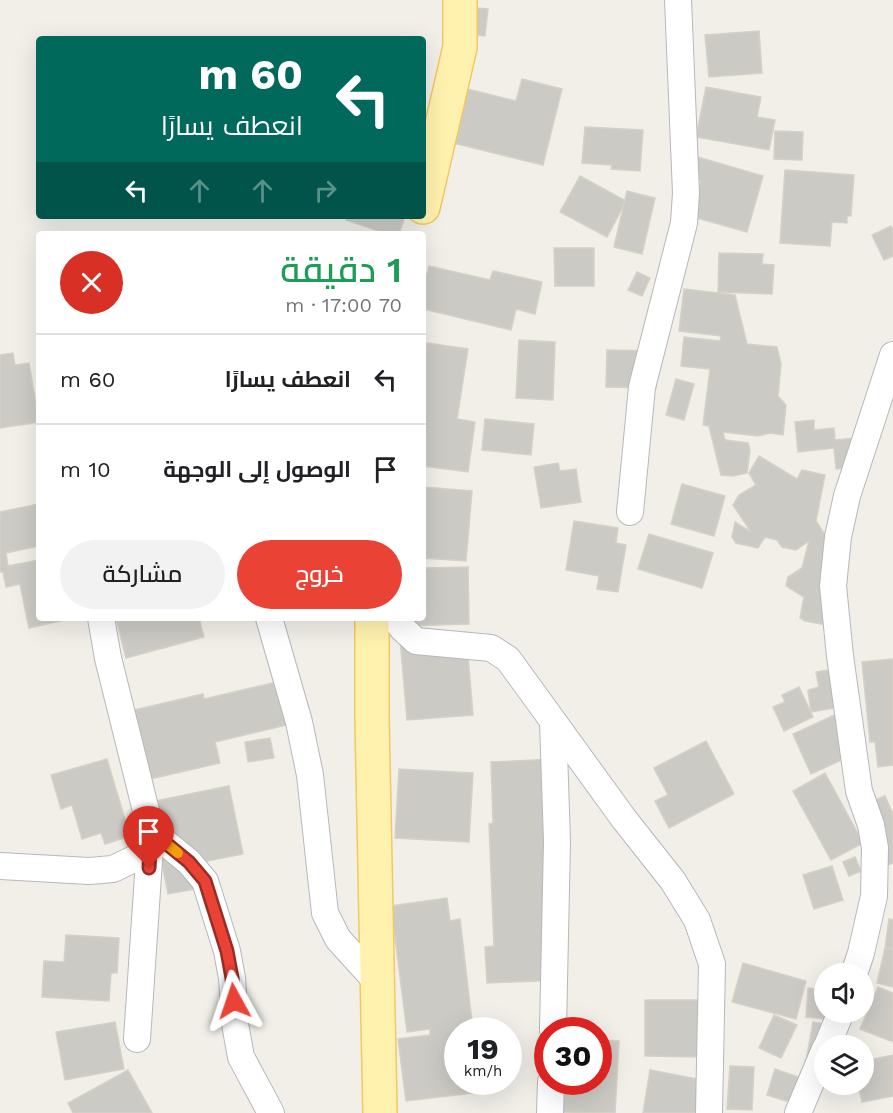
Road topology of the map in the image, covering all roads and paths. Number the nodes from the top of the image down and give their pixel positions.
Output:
1 (460, 0) edge
2 (678, 0) edge
3 (426, 194) edge
4 (893, 355) edge
5 (630, 512) dead end
6 (102, 621) edge
7 (270, 621) edge
8 (372, 621) edge
9 (397, 621) edge
10 (553, 722) junction
11 (150, 841) junction
12 (0, 866) edge
13 (858, 963) edge
14 (377, 982) junction
15 (553, 1017) edge
16 (137, 1039) dead end
17 (814, 1075) edge
18 (551, 1095) edge
19 (271, 1113) edge
20 (380, 1113) edge
21 (550, 1113) edge
22 (709, 1113) edge
23 (798, 1113) edge

1 - 3 main road
2 - 5 street
4 - 13 street
6 - 11 street
7 - 14 street
8 - 14 main road
9 - 10 street
10 - 15 street
10 - 22 street
11 - 12 street
11 - 16 street
11 - 19 street
14 - 20 main road
17 - 23 street
18 - 21 street

